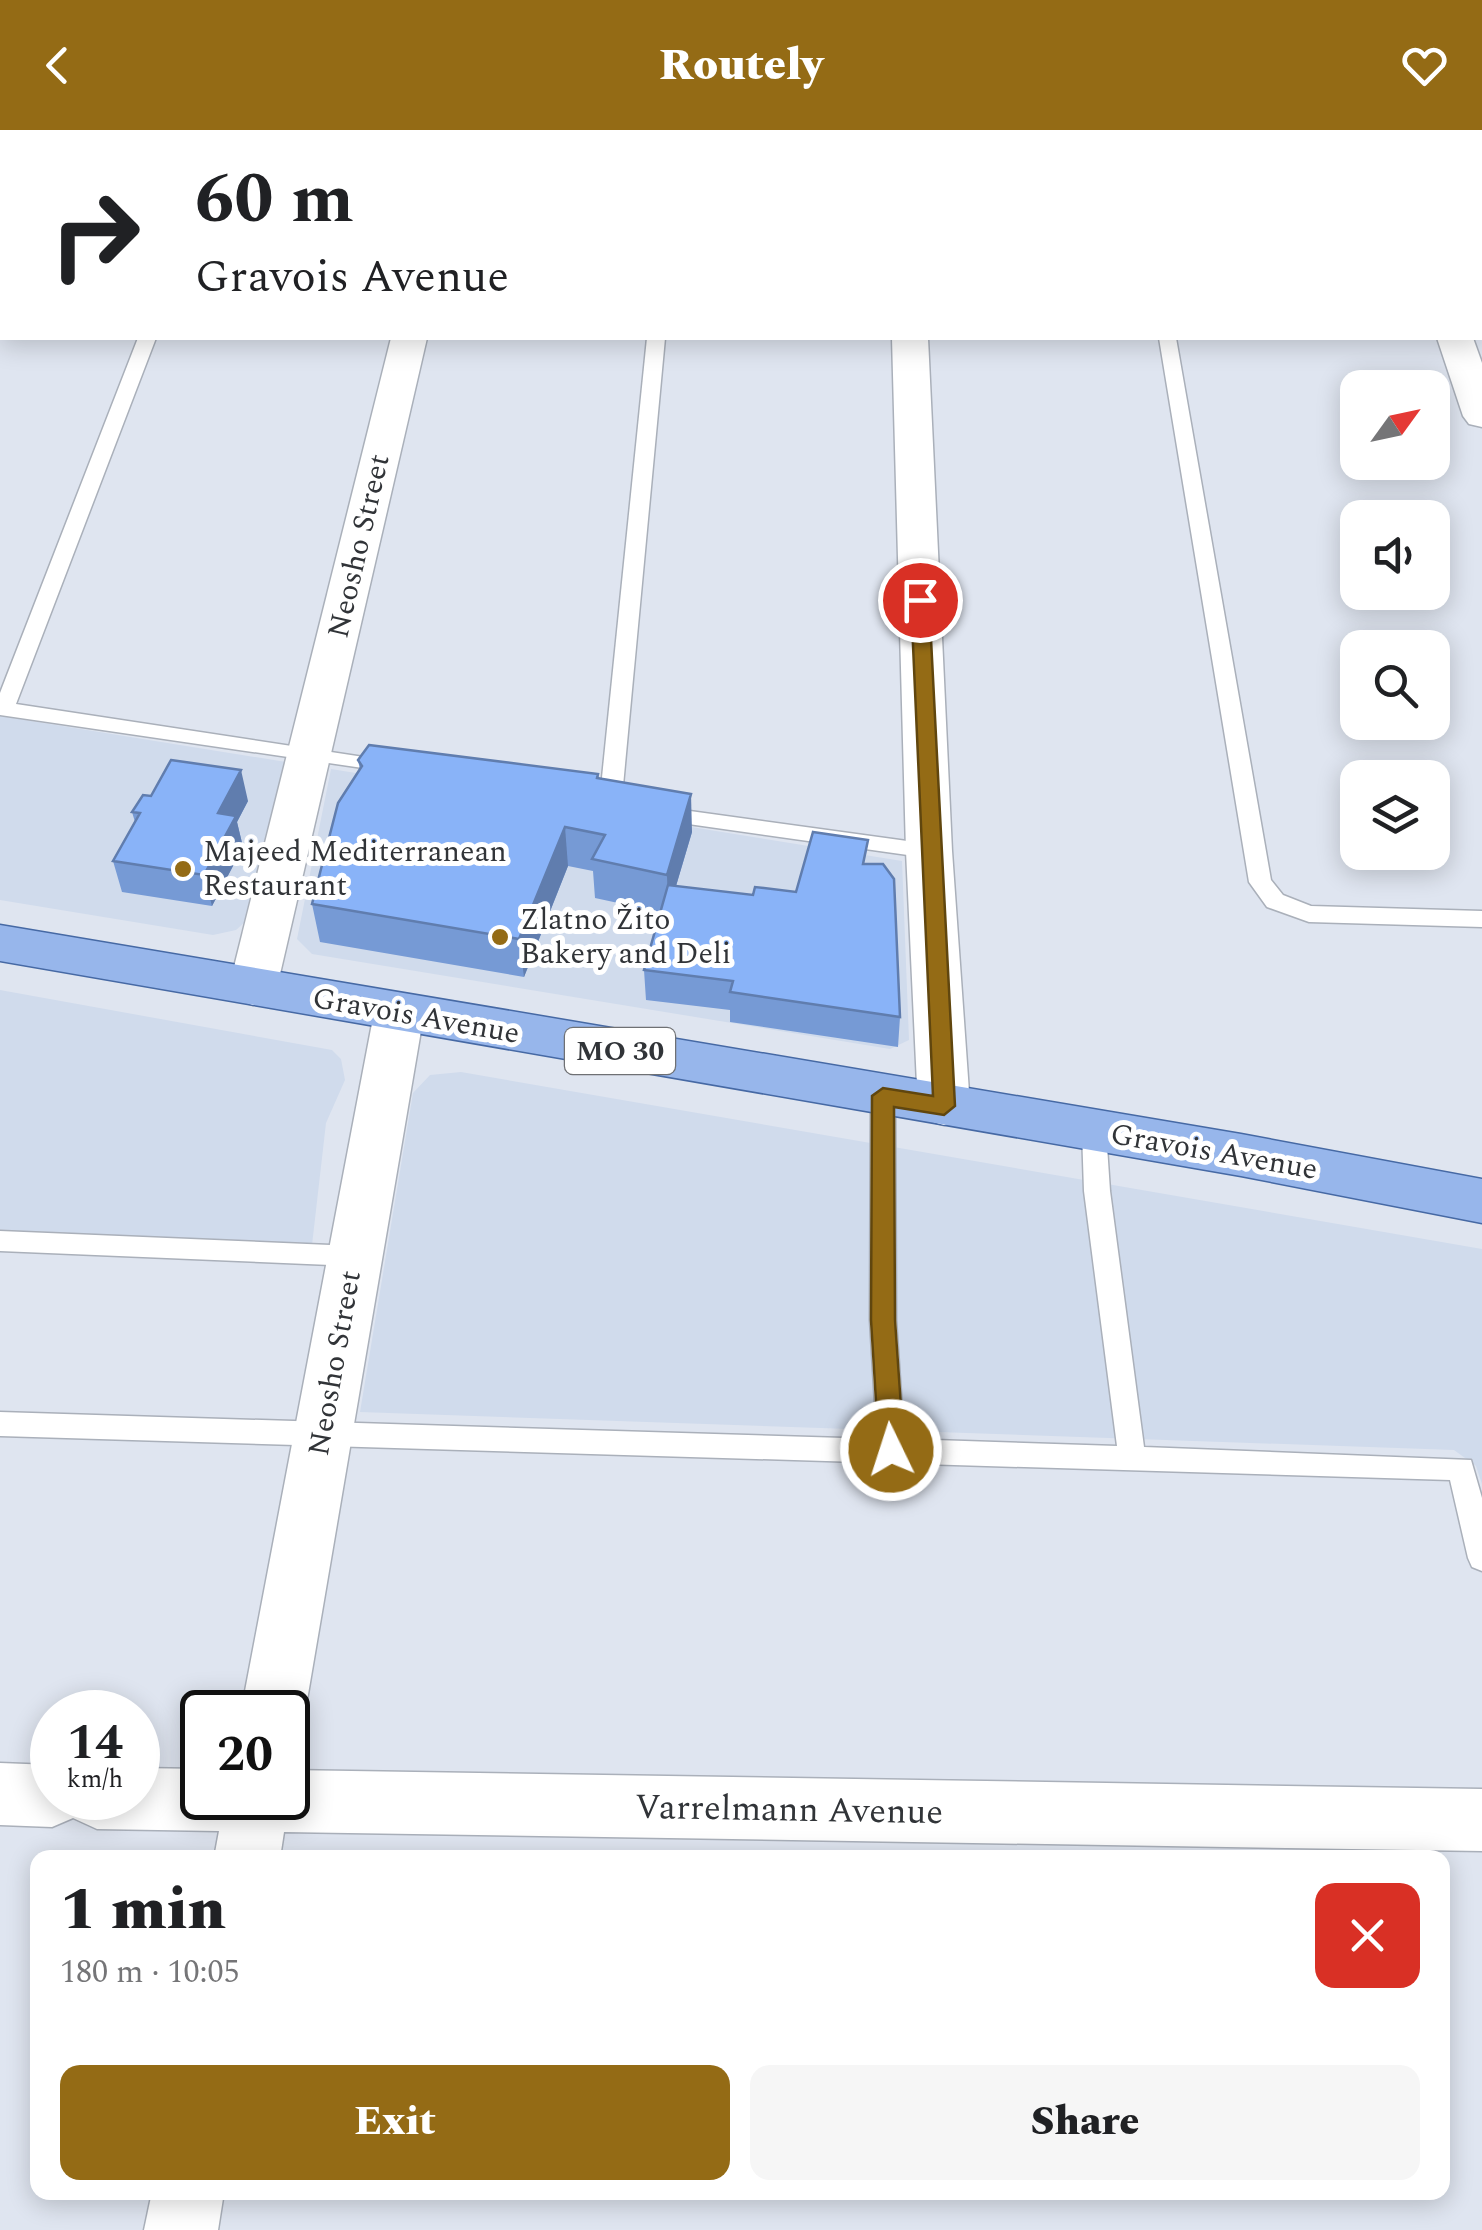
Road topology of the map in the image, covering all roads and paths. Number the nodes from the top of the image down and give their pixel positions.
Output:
1 (146, 340) edge
2 (409, 340) edge
3 (656, 340) edge
4 (910, 340) edge
5 (1167, 340) edge
6 (1456, 340) edge
7 (1482, 416) edge
8 (2, 708) edge
9 (310, 753) junction
10 (406, 771) edge
11 (929, 851) junction
12 (1482, 919) edge
13 (0, 943) edge
14 (253, 987) junction
15 (399, 1013) junction
16 (883, 1096) junction
17 (944, 1106) junction
18 (1094, 1131) junction
19 (1482, 1201) edge
20 (0, 1241) edge
21 (354, 1256) junction
22 (0, 1424) edge
23 (322, 1434) junction
24 (891, 1450) junction
25 (1132, 1458) junction
26 (1475, 1495) edge
27 (1482, 1558) edge
28 (276, 1690) edge
29 (0, 1794) edge
30 (30, 1795) edge
31 (310, 1819) edge
32 (1482, 1820) edge
33 (187, 2200) edge
34 (181, 2230) edge

1 - 8 lane
2 - 9 street, Neosho Street
3 - 11 lane
4 - 11 street
5 - 12 lane
6 - 7 street
8 - 9 lane
9 - 10 lane
9 - 14 street, Neosho Street
11 - 17 street
13 - 14 main road, Gravois Avenue / MO 30
14 - 15 main road, Gravois Avenue / MO 30
15 - 16 main road, Gravois Avenue / MO 30
15 - 21 street, Neosho Street
16 - 17 main road, Gravois Avenue / MO 30
16 - 24 lane
17 - 18 main road, Gravois Avenue / MO 30
18 - 19 main road, Gravois Avenue / MO 30
18 - 25 lane
20 - 21 lane
21 - 23 street, Neosho Street
22 - 23 lane
23 - 24 lane
23 - 28 street, Neosho Street
24 - 25 lane
25 - 26 lane
26 - 27 lane
29 - 30 street
31 - 32 street, Varrelmann Avenue
33 - 34 street

